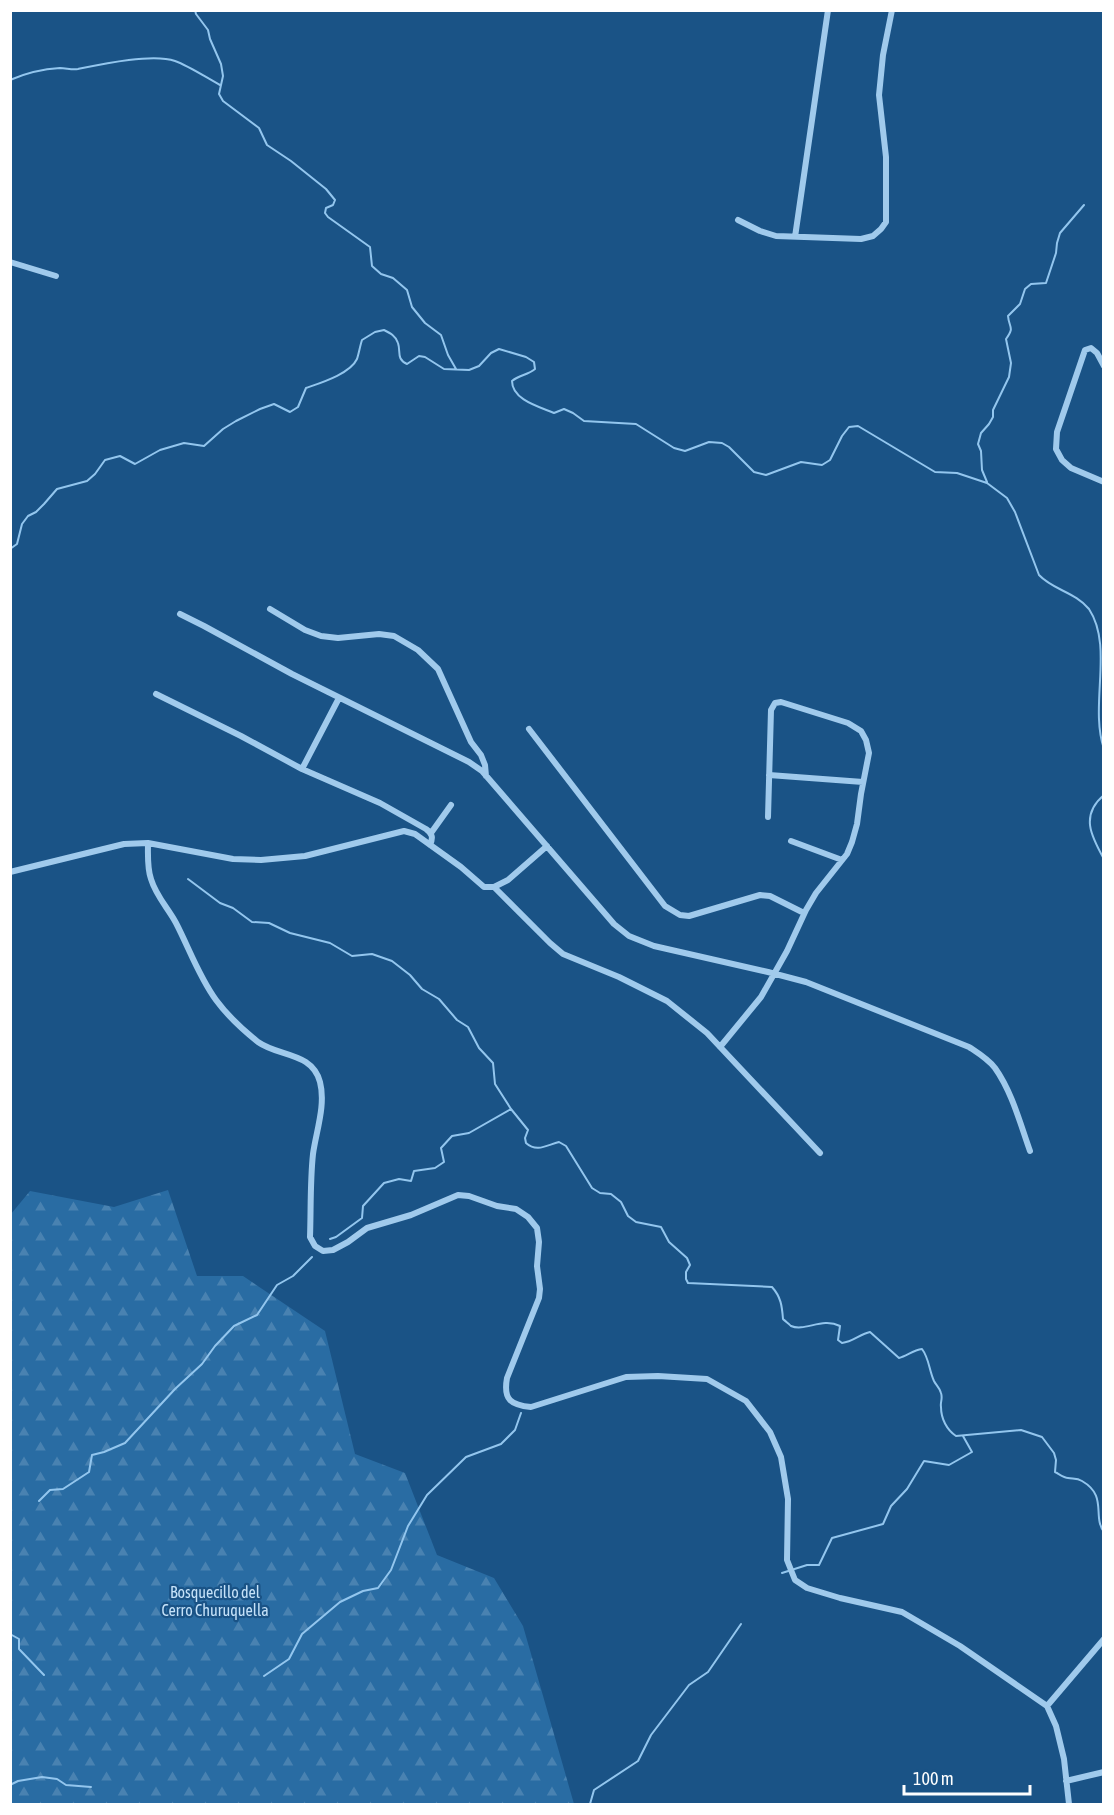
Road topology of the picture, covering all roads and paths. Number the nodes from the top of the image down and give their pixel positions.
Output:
1 (828, 10) edge
2 (892, 10) edge
3 (738, 220) dead end
4 (795, 237) junction
5 (10, 262) edge
6 (56, 276) dead end
7 (1104, 366) edge
8 (1104, 482) edge
9 (270, 609) dead end
10 (180, 614) dead end
11 (156, 694) dead end
12 (339, 698) junction
13 (529, 729) dead end
14 (302, 769) junction
15 (769, 775) junction
16 (486, 776) junction
17 (863, 782) junction
18 (451, 805) dead end
19 (768, 817) dead end
20 (431, 833) junction
21 (791, 841) dead end
22 (148, 843) junction
23 (430, 845) junction
24 (547, 846) junction
25 (842, 860) junction
26 (10, 872) edge
27 (494, 887) junction
28 (804, 913) junction
29 (774, 973) junction
30 (720, 1047) junction
31 (1030, 1150) dead end
32 (820, 1153) dead end
33 (1104, 1639) edge
34 (1096, 1646) junction
35 (1104, 1652) edge
36 (1047, 1706) junction
37 (1104, 1772) edge
38 (1066, 1781) junction
39 (1069, 1804) edge

1 - 4 street
2 - 4 street
3 - 4 street
5 - 6 street
7 - 8 street
9 - 16 street
10 - 12 street
11 - 14 street
12 - 14 street
12 - 16 street
13 - 28 street
14 - 20 street
15 - 17 street
15 - 17 street
15 - 19 street
16 - 24 street
17 - 25 street
18 - 20 street
20 - 23 street
21 - 25 street
22 - 23 street
22 - 26 street
22 - 36 street
23 - 27 street
24 - 27 street
24 - 29 street
25 - 28 street
27 - 30 street
28 - 29 street
29 - 30 street
29 - 31 street
30 - 32 street
33 - 34 street
34 - 35 street
34 - 36 street
36 - 38 street
37 - 38 street
38 - 39 street

